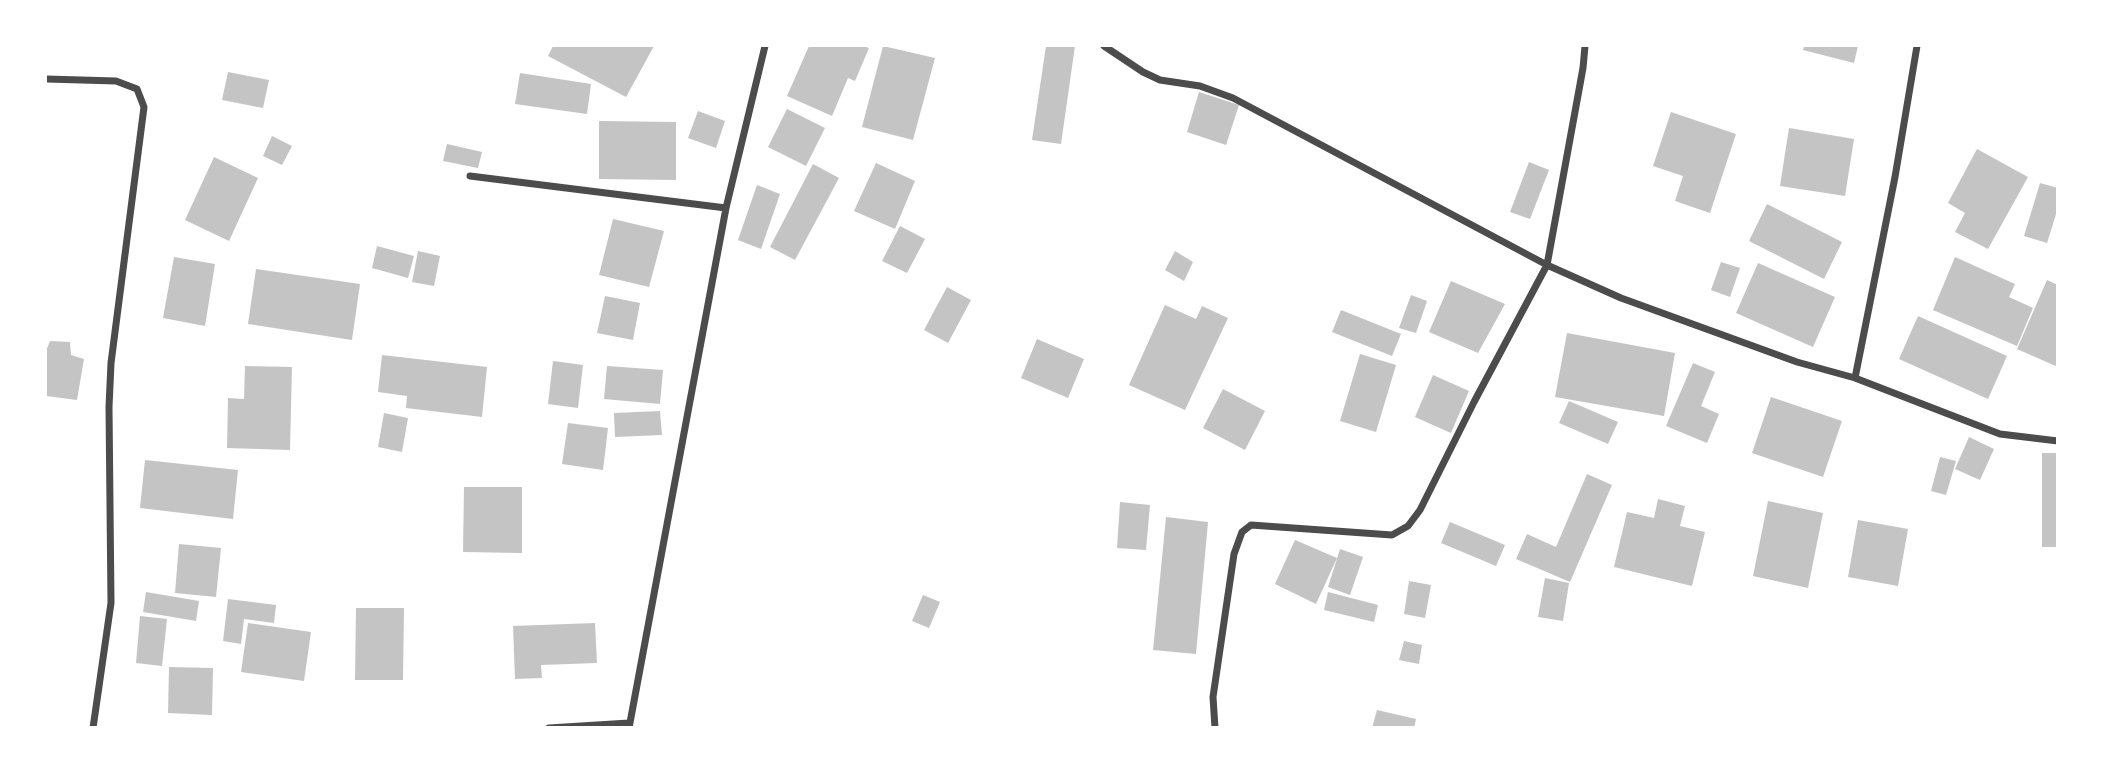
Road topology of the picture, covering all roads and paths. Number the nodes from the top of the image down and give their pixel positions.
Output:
1 (765, 46) edge
2 (1104, 46) edge
3 (1585, 46) edge
4 (1917, 46) edge
5 (46, 79) edge
6 (470, 177) dead end
7 (726, 208) junction
8 (1547, 265) junction
9 (1855, 378) junction
10 (2057, 441) edge
11 (629, 725) edge
12 (93, 727) edge
13 (550, 727) edge
14 (1215, 727) edge

1 - 7 street
2 - 8 street
3 - 8 street
4 - 9 street
5 - 12 street
6 - 7 street
7 - 11 street
8 - 9 street
8 - 14 street
9 - 10 street
11 - 13 street

